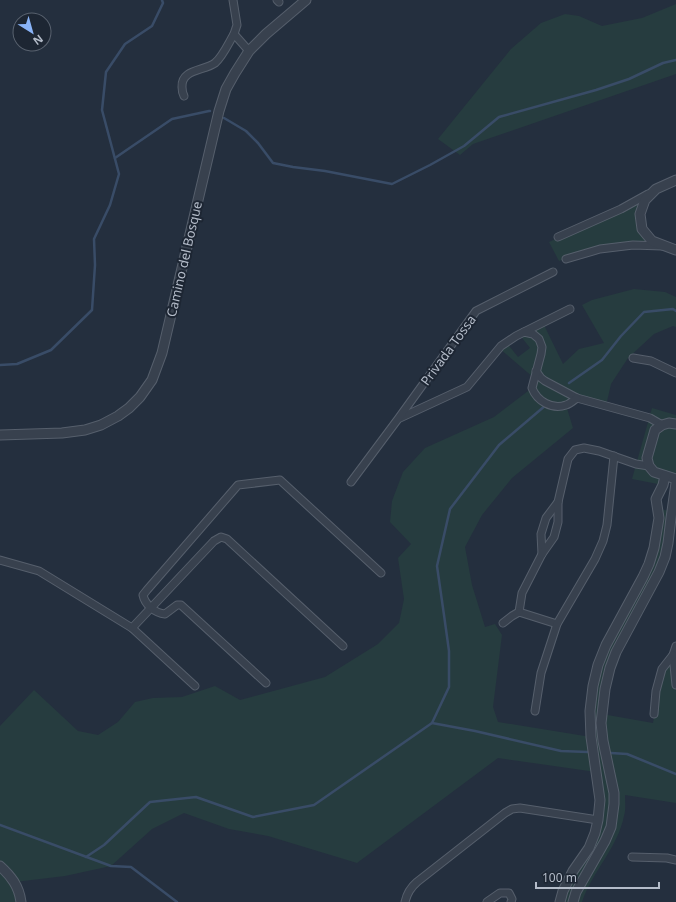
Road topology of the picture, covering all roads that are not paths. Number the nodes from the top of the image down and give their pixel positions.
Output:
1 (233, 0) edge
2 (306, 0) edge
3 (234, 34) junction
4 (249, 51) junction
5 (184, 96) dead end
6 (676, 180) edge
7 (656, 189) junction
8 (558, 237) dead end
9 (666, 246) junction
10 (676, 250) edge
11 (566, 259) dead end
12 (553, 272) dead end
13 (570, 310) dead end
14 (524, 332) junction
15 (633, 358) dead end
16 (536, 371) junction
17 (676, 373) edge
18 (577, 398) junction
19 (398, 419) junction
20 (676, 424) edge
21 (662, 425) junction
22 (0, 435) edge
23 (614, 456) junction
24 (649, 466) junction
25 (665, 476) junction
26 (676, 479) edge
27 (352, 482) dead end
28 (676, 484) edge
29 (558, 502) junction
30 (658, 519) junction
31 (671, 519) junction
32 (542, 554) junction
33 (0, 560) edge
34 (381, 572) dead end
35 (150, 608) junction
36 (519, 612) junction
37 (503, 623) dead end
38 (557, 624) junction
39 (132, 628) junction
40 (343, 646) dead end
41 (676, 646) edge
42 (673, 655) junction
43 (266, 683) dead end
44 (676, 685) edge
45 (195, 686) dead end
46 (535, 711) dead end
47 (654, 714) dead end
48 (599, 804) junction
49 (614, 804) junction
50 (598, 820) junction
51 (632, 857) dead end
52 (676, 860) edge
53 (0, 866) edge
54 (21, 902) edge
55 (405, 902) edge
56 (487, 902) edge
57 (511, 902) edge
58 (560, 902) edge
59 (573, 902) edge

1 - 3 street
2 - 4 street, Camino del Bosque
3 - 4 street
3 - 5 street
4 - 22 street, Camino del Bosque
6 - 7 street
7 - 8 street
7 - 9 street
9 - 10 street
9 - 11 street
12 - 19 street, Privada Tossa
13 - 14 street, Privada Tossa
14 - 16 street
14 - 19 street, Privada Tossa
15 - 17 street
16 - 18 street
16 - 18 street
18 - 21 street
19 - 27 street, Privada Tossa
20 - 21 street
21 - 24 street
23 - 24 street
23 - 29 street
23 - 38 street
24 - 25 street
25 - 26 street
25 - 30 street
28 - 31 street
29 - 32 street
29 - 32 street
30 - 31 street
30 - 48 street
31 - 49 street
32 - 36 street
33 - 39 street
34 - 35 street
35 - 39 street
35 - 40 street
35 - 43 street
36 - 37 street
36 - 38 street
38 - 46 street
39 - 45 street
41 - 42 street
42 - 44 street
42 - 47 street
48 - 49 street
48 - 50 street
49 - 59 street
50 - 55 street
50 - 58 street
51 - 52 street
53 - 54 street
56 - 57 street

